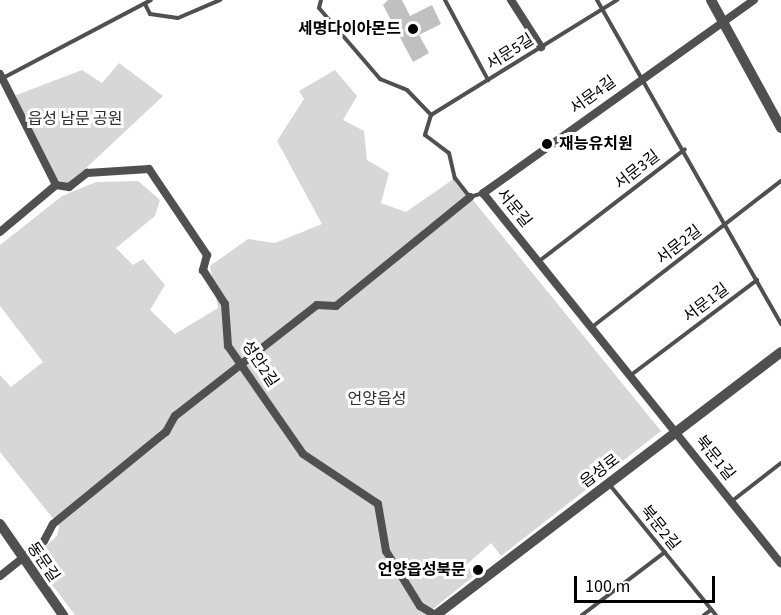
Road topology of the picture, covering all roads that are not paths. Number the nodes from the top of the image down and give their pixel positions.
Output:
1 (151, 0) edge
2 (220, 0) edge
3 (321, 0) edge
4 (445, 0) edge
5 (512, 0) edge
6 (597, 0) edge
7 (617, 0) edge
8 (711, 0) edge
9 (753, 0) edge
10 (145, 3) junction
11 (603, 9) junction
12 (722, 21) junction
13 (541, 47) junction
14 (1, 76) edge
15 (645, 76) junction
16 (488, 80) junction
17 (431, 115) junction
18 (781, 128) edge
19 (685, 149) junction
20 (781, 181) edge
21 (56, 185) junction
22 (483, 193) junction
23 (470, 197) junction
24 (726, 223) junction
25 (0, 232) edge
26 (538, 262) junction
27 (757, 280) junction
28 (781, 324) edge
29 (591, 328) junction
30 (781, 352) edge
31 (242, 364) junction
32 (630, 376) junction
33 (675, 432) junction
34 (781, 463) edge
35 (609, 483) junction
36 (732, 502) junction
37 (0, 524) edge
38 (665, 552) junction
39 (20, 559) junction
40 (781, 563) edge
41 (0, 576) edge
42 (711, 610) junction
43 (63, 615) edge
44 (436, 615) edge
45 (582, 615) edge
46 (704, 615) edge
47 (716, 615) edge

1 - 10 lane
2 - 10 lane
3 - 17 lane
4 - 16 lane
5 - 13 street
6 - 11 lane
7 - 11 lane, 서문5길
8 - 12 street
9 - 12 street
10 - 14 lane
11 - 13 lane, 서문5길
11 - 15 lane
12 - 15 street, 서문4길
12 - 18 street
13 - 16 lane, 서문5길
14 - 21 street
15 - 19 lane
15 - 22 street, 서문4길
16 - 17 lane, 서문5길
17 - 23 lane, 서문길
19 - 24 lane
19 - 26 lane, 서문3길
20 - 24 lane, 서문2길
21 - 25 street
21 - 31 street, 성안2길
22 - 23 lane, 서문길
22 - 26 street, 서문길
23 - 31 street
24 - 27 lane
24 - 29 lane, 서문2길
26 - 29 street, 서문길
27 - 28 lane
27 - 32 lane, 서문1길
29 - 32 street, 서문길
30 - 33 street, 읍성로
31 - 39 street
31 - 44 street, 성안2길
32 - 33 street, 서문길
33 - 35 street, 읍성로
33 - 36 street, 북문1길
34 - 36 lane, 북문1길
35 - 38 lane, 북문2길
35 - 44 street, 읍성로
36 - 40 street, 북문1길
37 - 39 street, 동문길
38 - 42 lane, 북문2길
38 - 45 lane
39 - 41 street
39 - 43 street, 동문길
42 - 46 lane
42 - 47 lane, 북문2길

